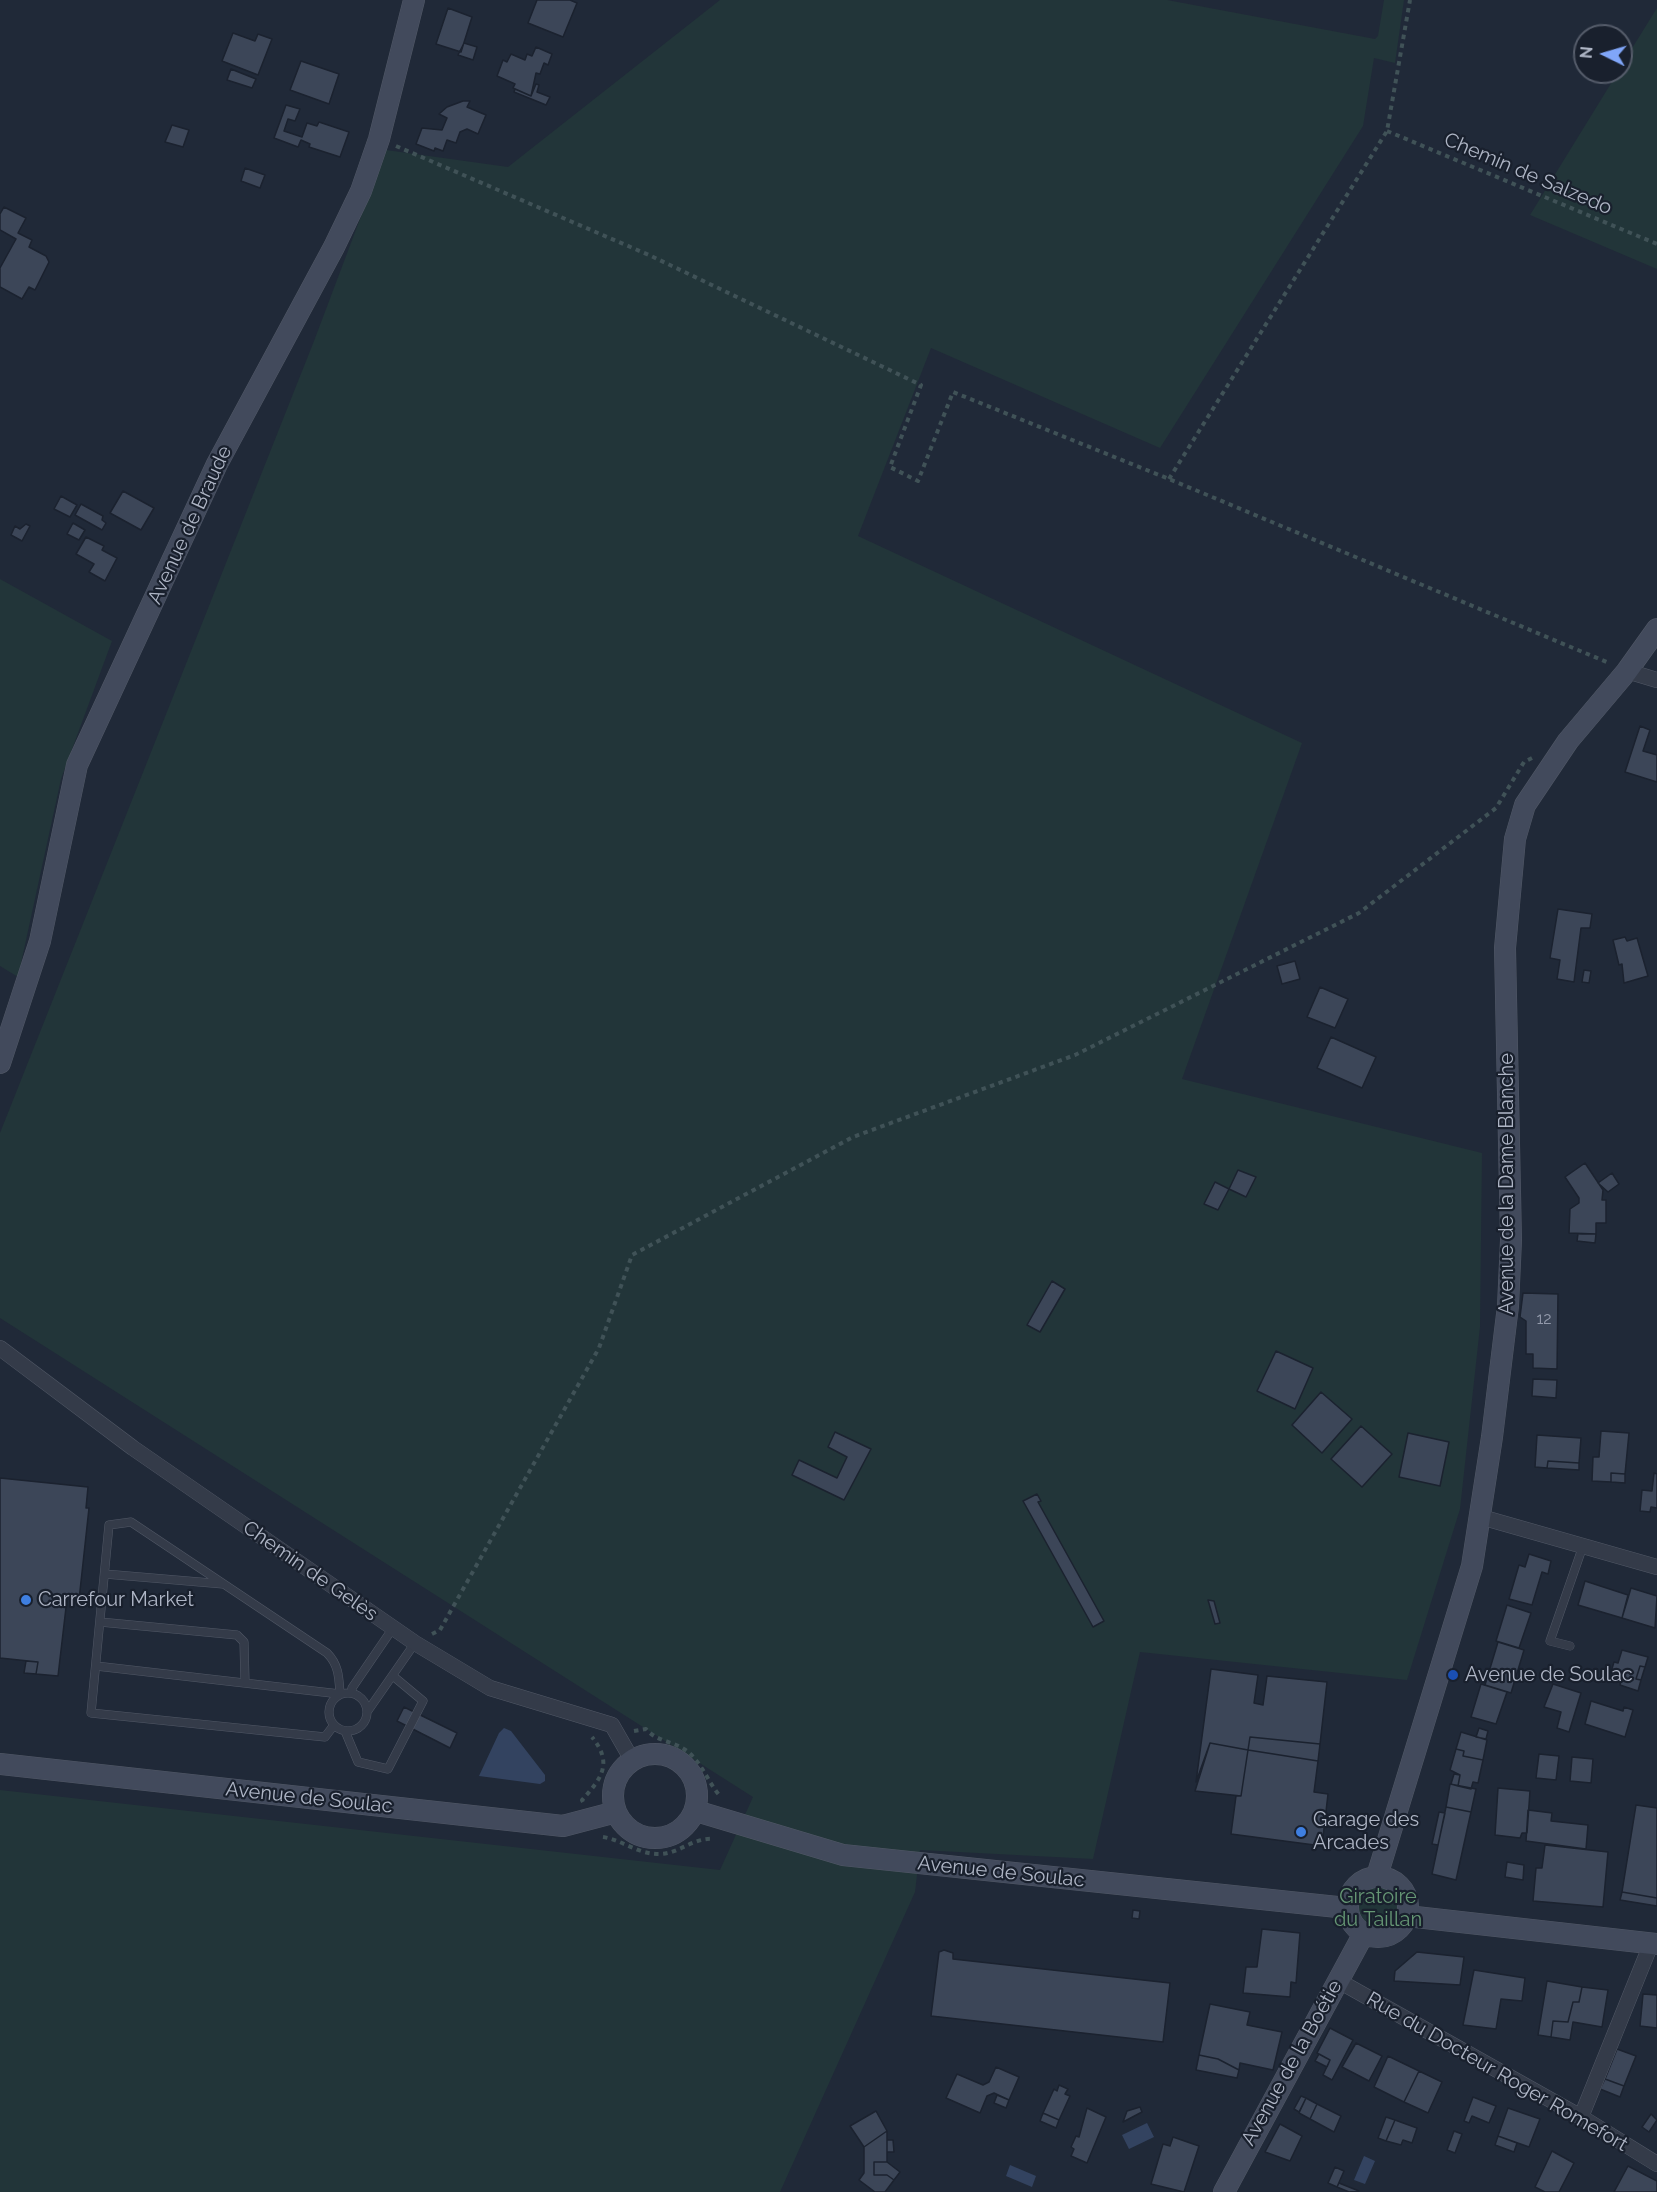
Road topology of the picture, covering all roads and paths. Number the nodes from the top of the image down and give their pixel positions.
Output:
1 (414, 0) edge
2 (1410, 0) edge
3 (1387, 131) junction
4 (379, 139) junction
5 (1657, 244) edge
6 (1169, 479) junction
7 (1657, 629) edge
8 (1627, 671) junction
9 (1657, 680) edge
10 (1568, 741) junction
11 (0, 1063) edge
12 (0, 1348) edge
13 (1481, 1517) junction
14 (1583, 1544) junction
15 (1657, 1567) edge
16 (105, 1574) junction
17 (224, 1584) junction
18 (100, 1622) junction
19 (393, 1628) junction
20 (415, 1643) junction
21 (1570, 1646) dead end
22 (96, 1666) junction
23 (393, 1676) junction
24 (245, 1682) junction
25 (352, 1693) junction
26 (340, 1694) junction
27 (367, 1712) junction
28 (334, 1725) junction
29 (345, 1731) junction
30 (620, 1739) junction
31 (632, 1760) junction
32 (0, 1764) edge
33 (727, 1800) dead end
34 (696, 1810) junction
35 (616, 1812) junction
36 (594, 1839) dead end
37 (723, 1841) dead end
38 (1377, 1876) junction
39 (1347, 1908) junction
40 (1407, 1916) junction
41 (1363, 1935) junction
42 (1654, 1944) edge
43 (1337, 1980) junction
44 (1581, 2117) junction
45 (1657, 2164) edge
46 (1224, 2192) edge

1 - 4 main road, Avenue de Braude
2 - 3 path
3 - 5 path, Chemin de Salzedo
3 - 6 path
4 - 6 path
4 - 11 main road, Avenue de Braude
6 - 8 path
7 - 8 main road, Avenue de la Dame Blanche
8 - 9 street
8 - 10 main road, Avenue de la Dame Blanche
10 - 13 main road, Avenue de la Dame Blanche
10 - 20 path
12 - 19 street, Chemin de Gelès
13 - 14 street
13 - 38 main road, Avenue de la Dame Blanche
14 - 15 street
14 - 21 lane
16 - 17 lane
16 - 17 lane
16 - 18 lane
17 - 26 lane
18 - 22 lane
18 - 24 lane
19 - 20 street, Chemin de Gelès
19 - 25 lane
20 - 23 lane
20 - 30 street, Chemin de Gelès
22 - 24 lane
22 - 28 lane
23 - 27 lane
23 - 29 lane
24 - 26 lane
25 - 26 lane
25 - 27 lane
26 - 28 lane
27 - 29 lane
28 - 29 lane
30 - 31 street, Chemin de Gelès
30 - 33 path
31 - 34 main road
31 - 35 main road
32 - 35 main road, Avenue de Soulac
34 - 35 main road
34 - 39 main road, Avenue de Soulac
36 - 37 path
38 - 39 main road
38 - 40 main road
39 - 41 main road
40 - 41 main road
40 - 42 main road
41 - 43 main road, Avenue de la Boétie
42 - 44 street
43 - 44 street, Rue du Docteur Roger Romefort
43 - 46 main road, Avenue de la Boétie
44 - 45 street, Rue du Docteur Roger Romefort

